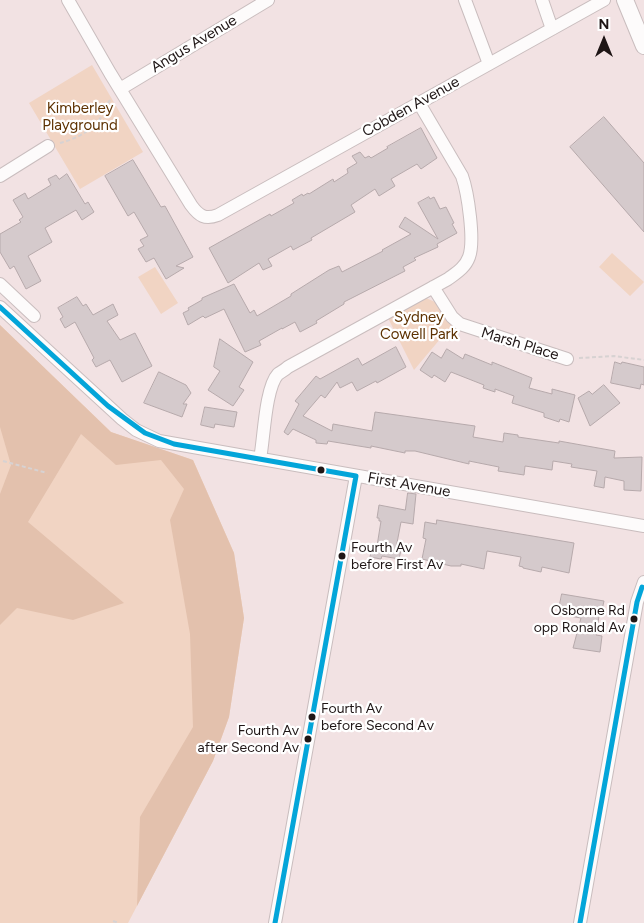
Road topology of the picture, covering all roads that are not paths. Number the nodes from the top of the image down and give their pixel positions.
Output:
1 (68, 0) edge
2 (268, 0) edge
3 (465, 0) edge
4 (542, 0) edge
5 (604, 0) edge
6 (625, 0) edge
7 (552, 29) junction
8 (644, 46) edge
9 (489, 64) junction
10 (120, 89) junction
11 (419, 103) junction
12 (48, 146) road end
13 (0, 176) edge
14 (0, 284) edge
15 (433, 287) junction
16 (0, 307) edge
17 (34, 316) dead end
18 (567, 359) dead end
19 (260, 459) junction
20 (356, 476) junction
21 (644, 526) edge
22 (643, 585) edge
23 (275, 923) edge
24 (580, 923) edge

1 - 10 street
2 - 10 street, Angus Avenue
3 - 9 street
4 - 7 street
5 - 7 street, Cobden Avenue
6 - 8 main road
7 - 9 street, Cobden Avenue
9 - 11 street, Cobden Avenue
10 - 11 street, Cobden Avenue
11 - 15 street
12 - 13 street
14 - 17 street
15 - 18 street, Marsh Place
15 - 19 street
16 - 19 street, First Avenue
19 - 20 street, First Avenue
20 - 21 street, First Avenue
20 - 23 street
22 - 24 street

